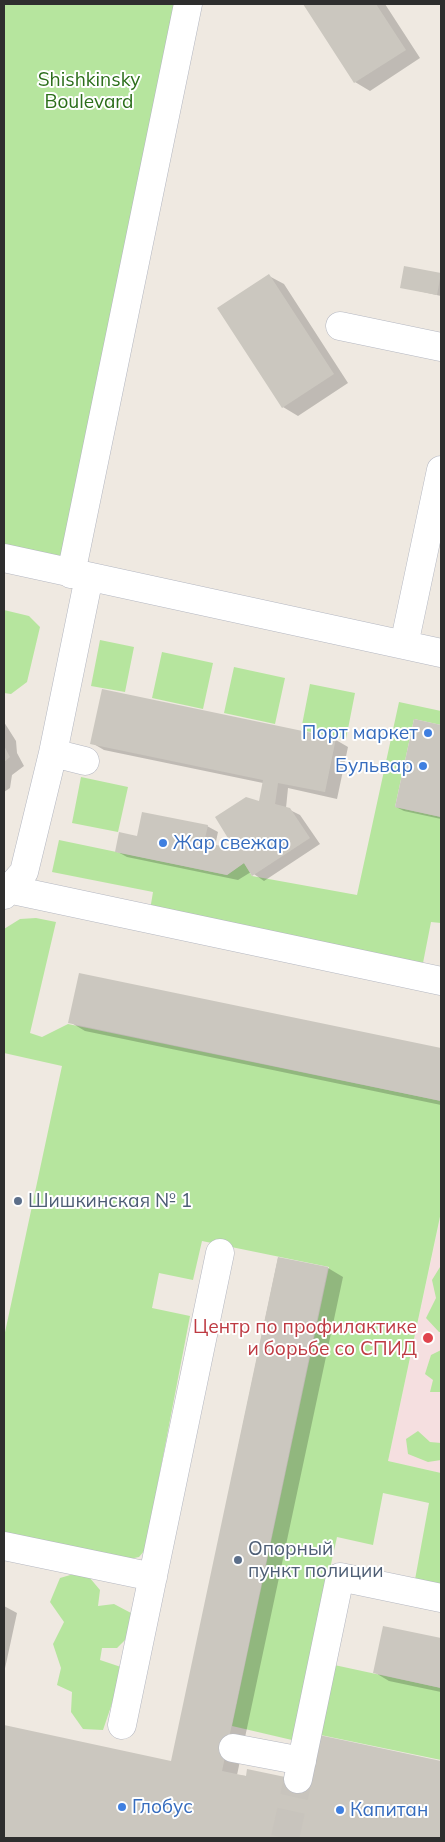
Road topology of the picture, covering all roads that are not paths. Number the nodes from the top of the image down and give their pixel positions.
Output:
1 (188, 4) edge
2 (340, 326) dead end
3 (441, 347) edge
4 (441, 470) edge
5 (4, 558) edge
6 (80, 576) junction
7 (404, 645) junction
8 (441, 653) edge
9 (53, 754) junction
10 (85, 761) dead end
11 (10, 881) edge
12 (441, 981) edge
13 (220, 1254) dead end
14 (4, 1546) edge
15 (153, 1577) junction
16 (441, 1598) edge
17 (122, 1725) dead end
18 (233, 1748) dead end

1 - 6 street
2 - 3 street
4 - 7 street
5 - 6 street
6 - 7 street
6 - 9 street
7 - 8 street
9 - 10 street
9 - 11 street
11 - 12 street
13 - 15 street
14 - 15 street
15 - 17 street
16 - 18 street

